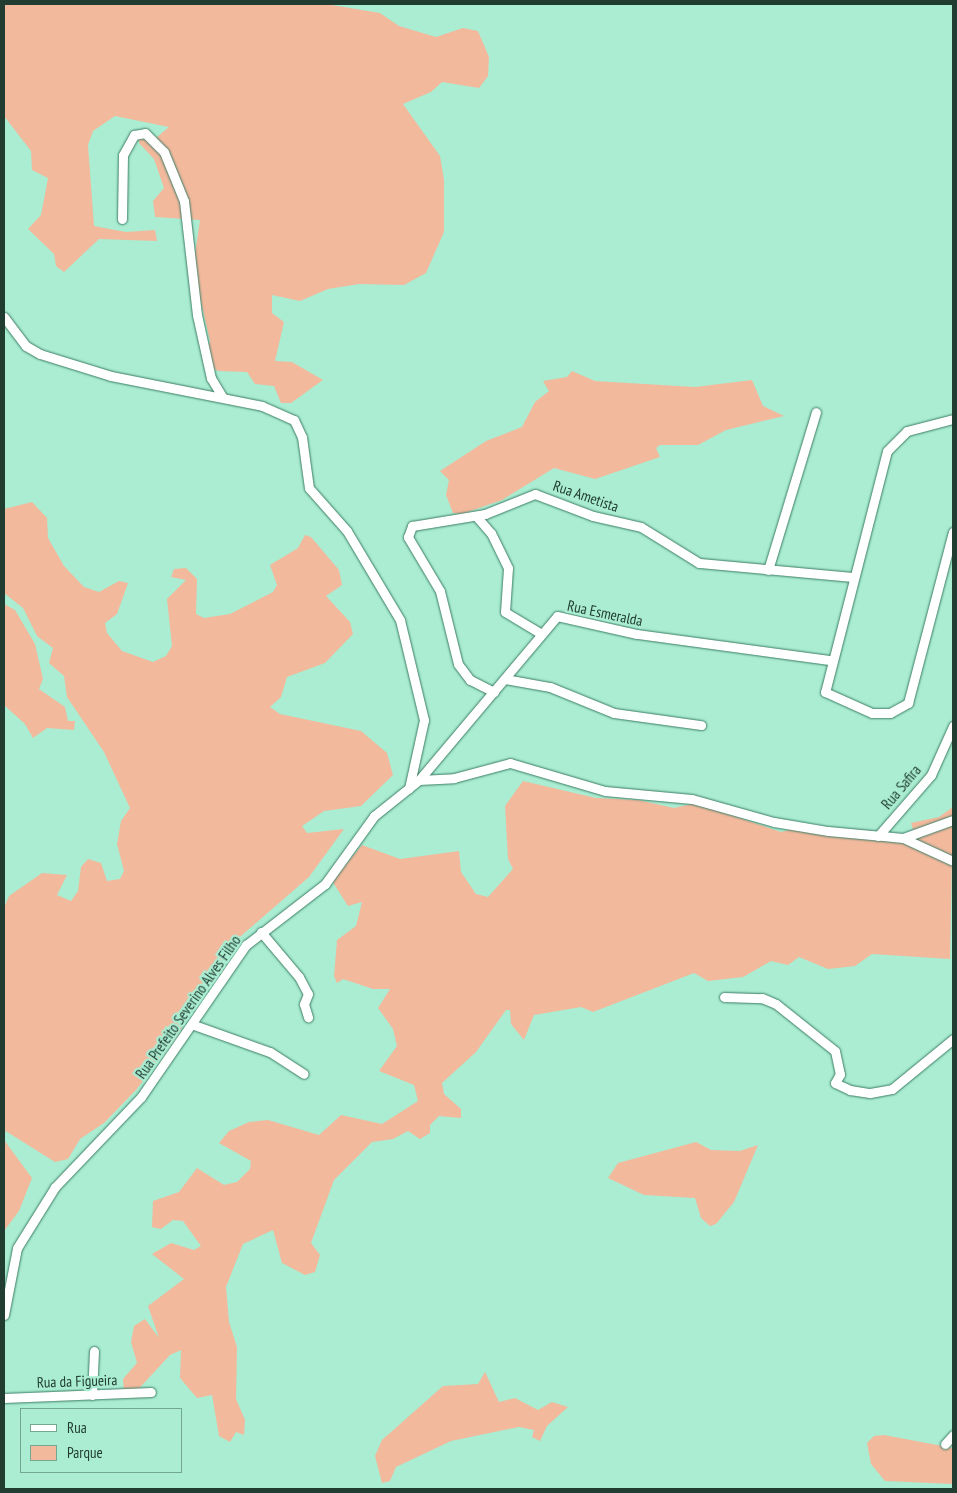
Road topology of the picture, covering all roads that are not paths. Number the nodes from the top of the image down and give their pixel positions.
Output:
1 (122, 218) dead end
2 (4, 317) edge
3 (223, 398) junction
4 (816, 412) dead end
5 (953, 419) edge
6 (476, 516) junction
7 (953, 532) edge
8 (768, 570) junction
9 (853, 577) junction
10 (540, 633) junction
11 (830, 660) junction
12 (505, 679) junction
13 (494, 692) junction
14 (701, 725) dead end
15 (953, 726) edge
16 (419, 780) junction
17 (409, 788) junction
18 (953, 820) edge
19 (878, 836) junction
20 (903, 838) junction
21 (953, 861) edge
22 (261, 932) junction
23 (724, 997) dead end
24 (308, 1017) dead end
25 (194, 1025) junction
26 (953, 1039) edge
27 (304, 1074) dead end
28 (4, 1315) edge
29 (94, 1352) dead end
30 (151, 1392) dead end
31 (92, 1395) junction
32 (4, 1398) edge
33 (953, 1436) edge
34 (945, 1444) dead end

1 - 3 street
2 - 3 street
3 - 17 street
4 - 8 street
5 - 9 street
6 - 8 street, Rua Ametista
6 - 10 street
6 - 13 street, Rua Ametista
7 - 11 street
8 - 9 street, Rua Ametista
9 - 11 street
10 - 11 street, Rua Esmeralda
10 - 12 street, Rua Esmeralda
12 - 13 street, Rua Esmeralda
12 - 14 street
13 - 16 street, Rua Esmeralda
15 - 19 street, Rua Safira
16 - 17 street, Rua Prefeito Severino Alves Filho
16 - 19 street
17 - 22 street, Rua Prefeito Severino Alves Filho
18 - 20 street
19 - 20 street
20 - 21 street
22 - 24 street
22 - 25 street, Rua Prefeito Severino Alves Filho
23 - 26 street
25 - 27 street
25 - 28 street, Rua Prefeito Severino Alves Filho
29 - 31 street
30 - 31 street, Rua da Figueira
31 - 32 street, Rua da Figueira
33 - 34 street

